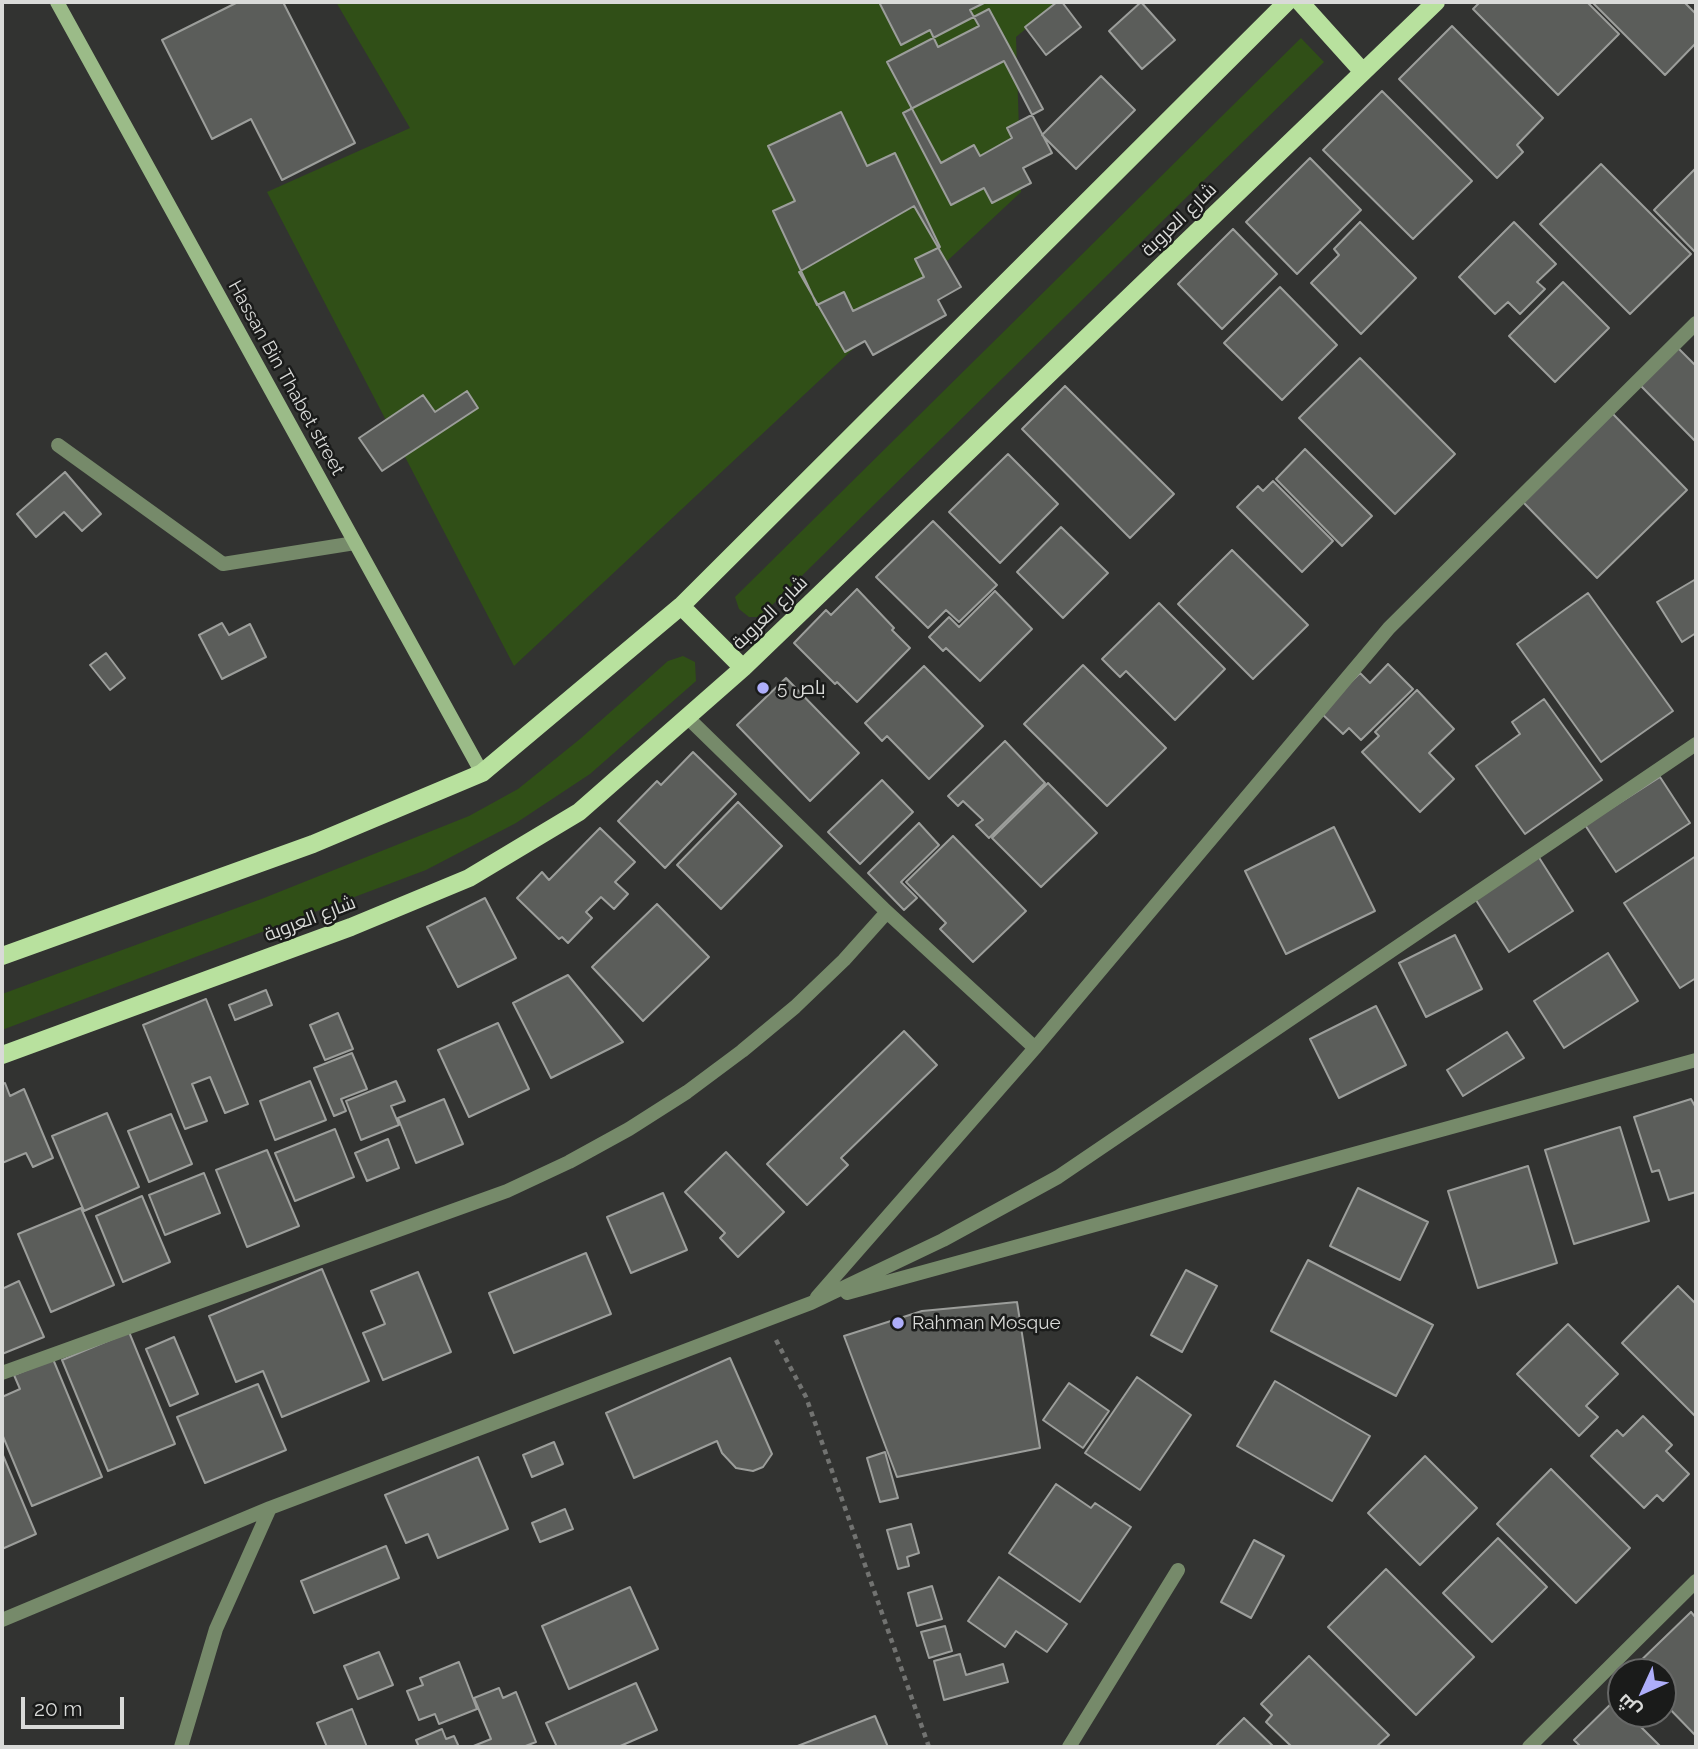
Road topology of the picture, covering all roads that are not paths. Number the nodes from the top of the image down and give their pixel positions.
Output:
1 (57, 2) edge
2 (1287, 2) edge
3 (1300, 2) edge
4 (1436, 2) edge
5 (1363, 72) junction
6 (1696, 323) edge
7 (58, 445) dead end
8 (355, 543) junction
9 (681, 606) junction
10 (743, 667) junction
11 (687, 717) junction
12 (1696, 744) edge
13 (482, 773) junction
14 (887, 912) junction
15 (2, 956) edge
16 (1035, 1048) junction
17 (2, 1055) edge
18 (1696, 1060) edge
19 (811, 1303) junction
20 (2, 1373) edge
21 (270, 1508) junction
22 (1178, 1570) dead end
23 (1696, 1581) edge
24 (2, 1620) edge
25 (181, 1747) edge
26 (1069, 1747) edge
27 (1530, 1747) edge

1 - 8 street, Hassan Bin Thabet street
2 - 9 main road
3 - 5 main road
4 - 5 main road, شارع العروبة
5 - 10 main road, شارع العروبة
6 - 16 street
7 - 8 street
8 - 13 street, Hassan Bin Thabet street
9 - 10 main road
9 - 13 main road
10 - 11 main road, شارع العروبة
11 - 14 street
11 - 17 main road, شارع العروبة
12 - 19 street
13 - 15 main road
14 - 16 street
14 - 20 street
16 - 19 street
18 - 19 street
19 - 21 street
21 - 24 street
21 - 25 street
22 - 26 street
23 - 27 street

